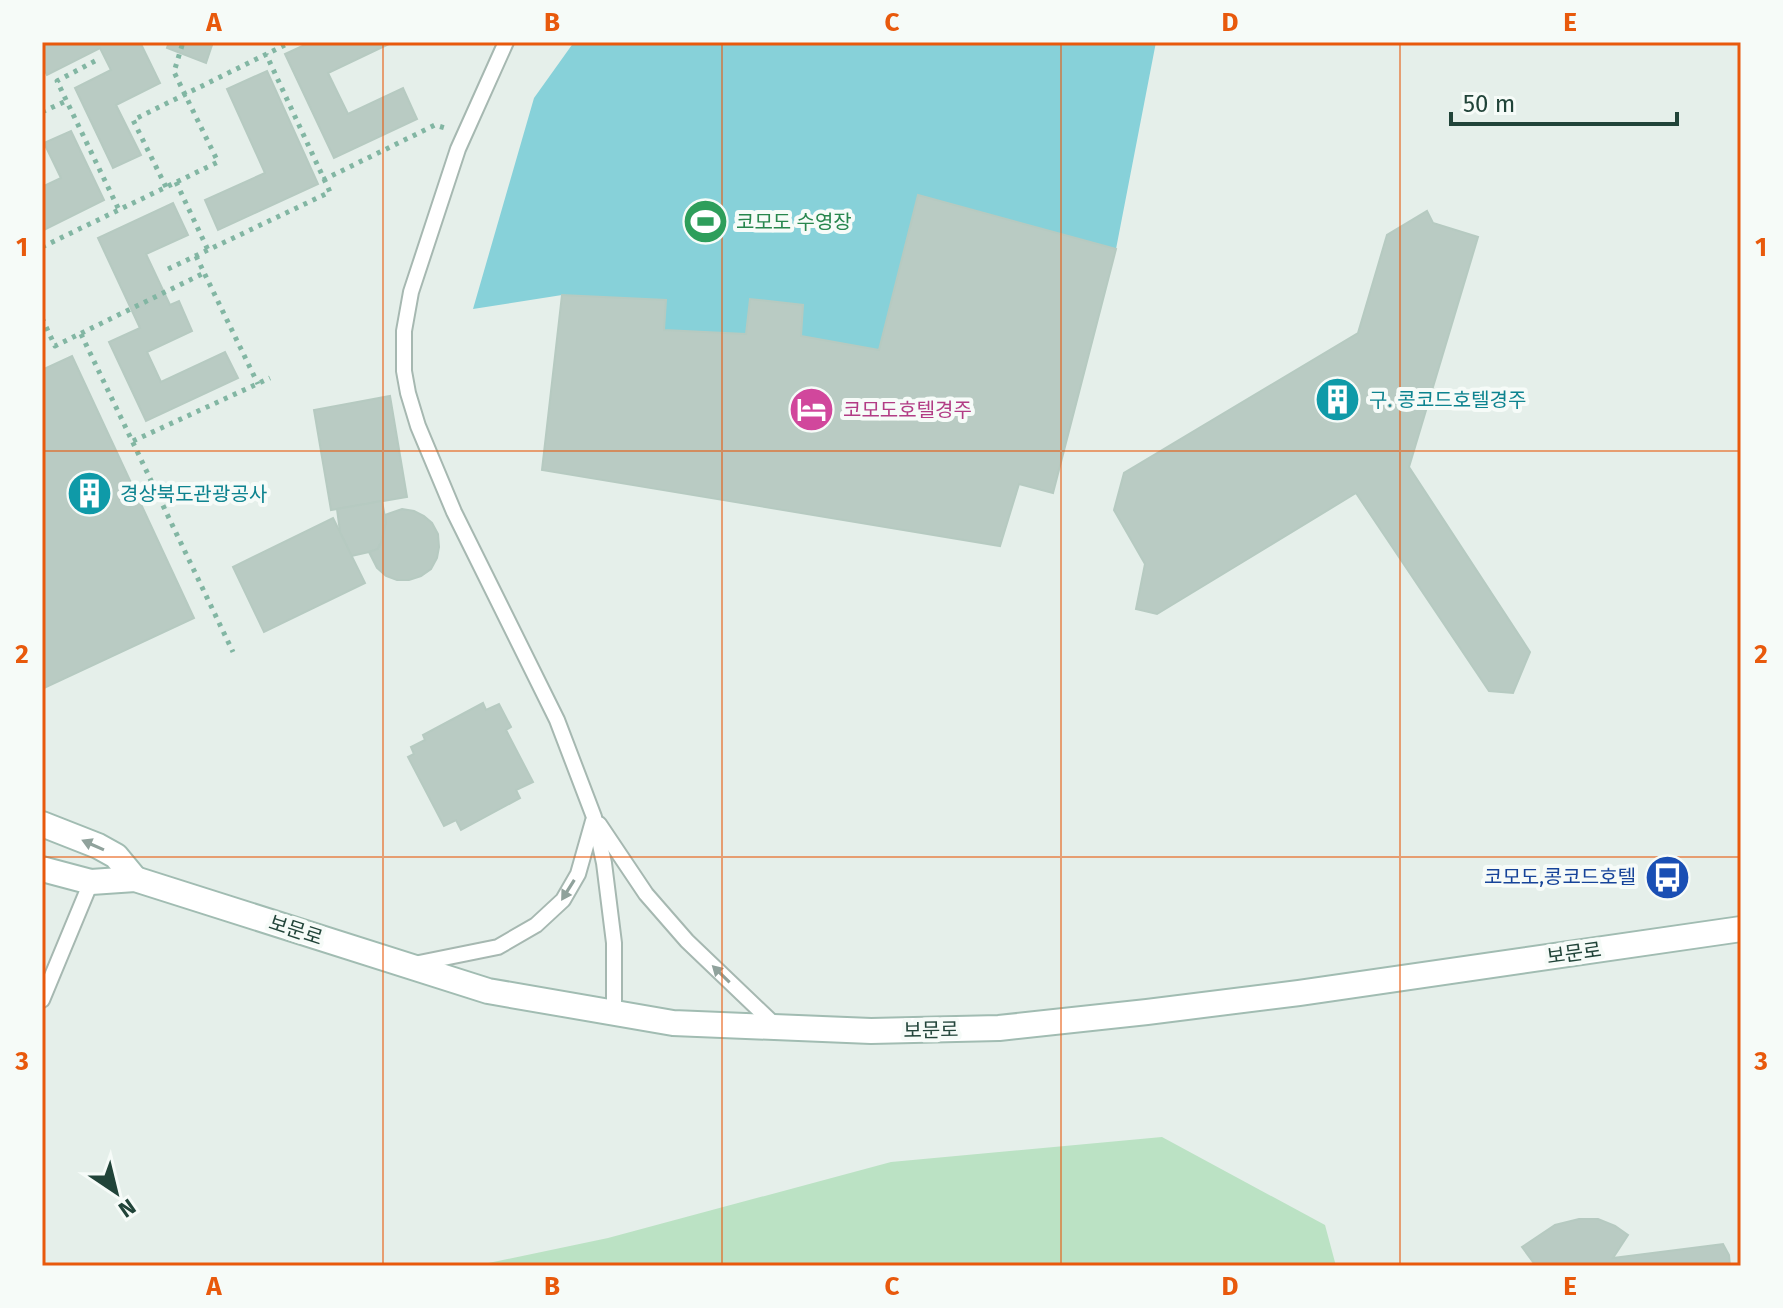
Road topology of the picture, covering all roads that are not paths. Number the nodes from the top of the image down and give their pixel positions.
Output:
1 (506, 42) edge
2 (594, 817) junction
3 (42, 824) edge
4 (42, 869) edge
5 (135, 879) junction
6 (91, 882) junction
7 (1741, 929) edge
8 (406, 966) junction
9 (42, 1000) edge
10 (614, 1013) junction
11 (778, 1027) junction

1 - 2 lane
2 -> 8 lane
2 - 10 lane
11 -> 2 lane
5 -> 3 street, 보문로
4 - 6 street, 보문로
5 - 6 street, 보문로
5 - 8 street, 보문로
6 - 9 lane
7 - 11 street, 보문로
8 - 10 street, 보문로
10 - 11 street, 보문로

